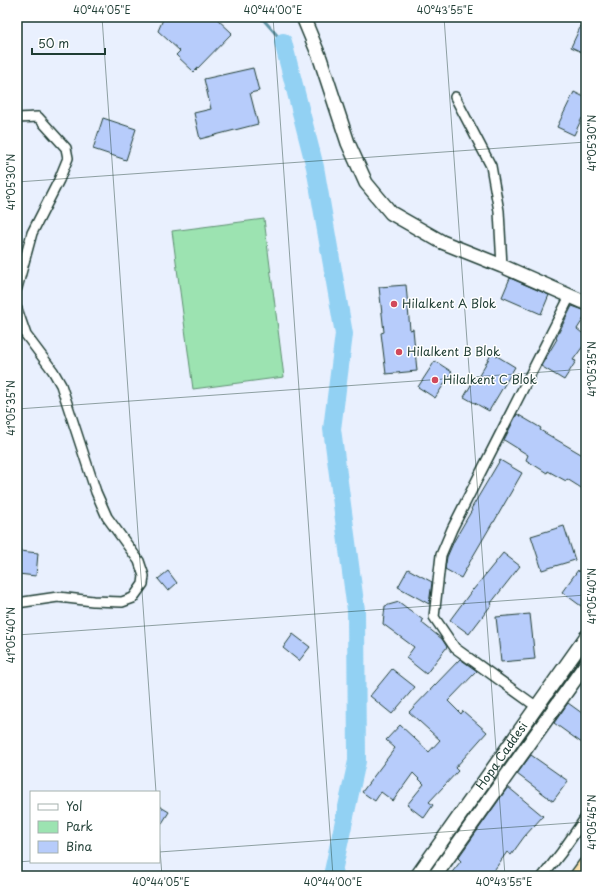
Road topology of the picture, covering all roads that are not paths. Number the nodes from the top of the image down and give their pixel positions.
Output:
1 (303, 17) edge
2 (455, 97) dead end
3 (17, 118) edge
4 (502, 266) junction
5 (17, 288) edge
6 (570, 296) junction
7 (586, 303) edge
8 (17, 309) edge
9 (17, 603) edge
10 (586, 637) edge
11 (586, 664) edge
12 (537, 706) junction
13 (586, 817) edge
14 (586, 865) edge
15 (417, 876) edge
16 (435, 876) edge
17 (543, 876) edge
18 (578, 876) edge

1 - 4 main road
2 - 4 street
3 - 5 street
4 - 6 main road
6 - 7 main road
6 - 12 street
8 - 9 street
10 - 12 main road, Hopa Caddesi
11 - 16 main road, Hopa Caddesi
12 - 15 main road, Hopa Caddesi
13 - 17 street
14 - 18 highway

